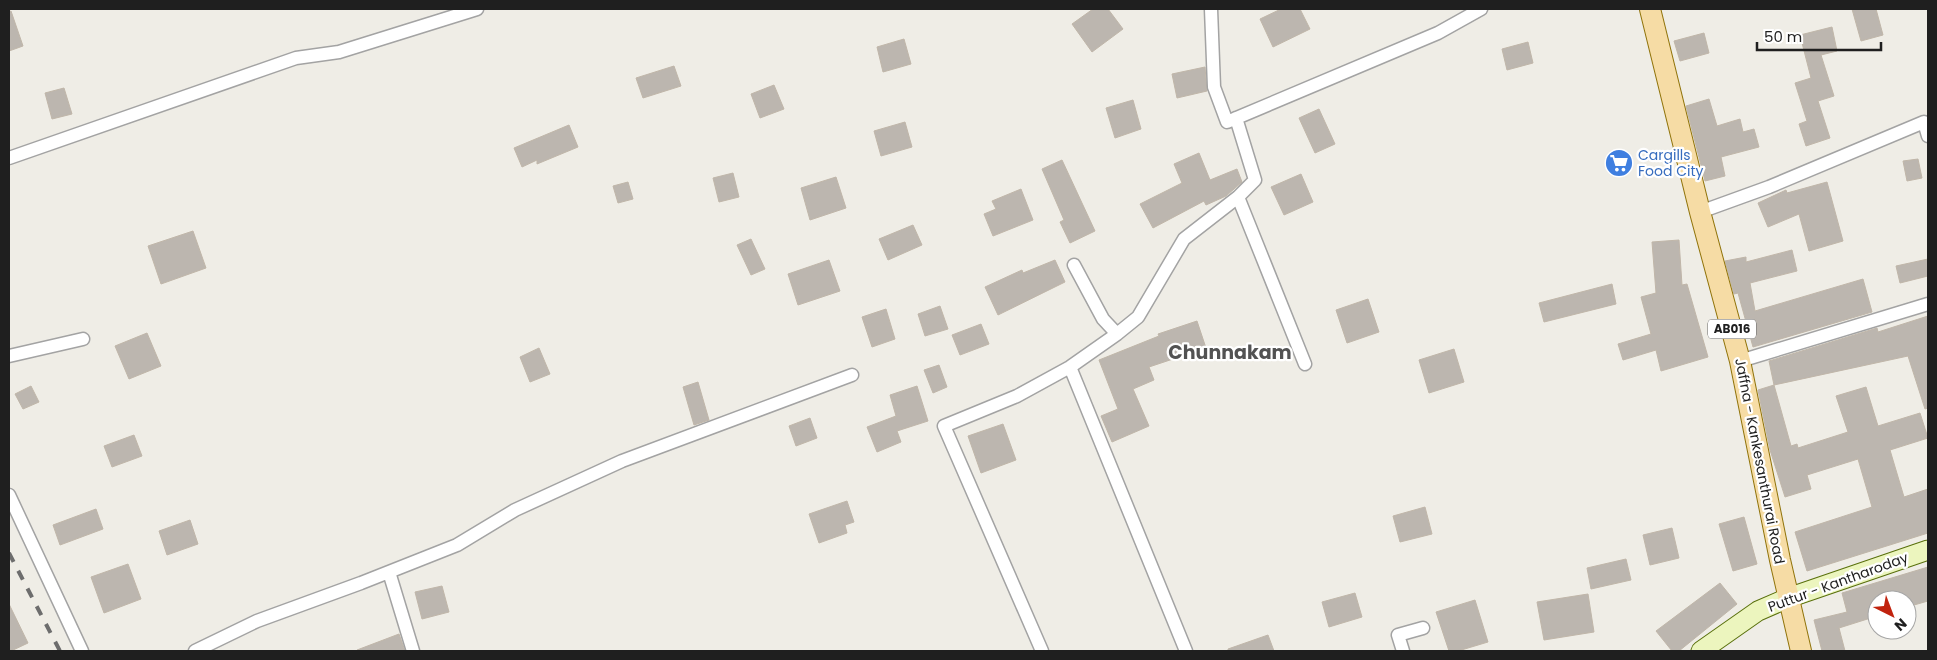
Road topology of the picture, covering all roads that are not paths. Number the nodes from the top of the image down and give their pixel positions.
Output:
1 (477, 9) edge
2 (1211, 9) edge
3 (1481, 9) edge
4 (1650, 9) edge
5 (1236, 118) junction
6 (1926, 120) edge
7 (1928, 136) edge
8 (9, 158) edge
9 (1238, 197) junction
10 (1700, 212) junction
11 (1074, 265) dead end
12 (1928, 304) edge
13 (1117, 334) junction
14 (82, 339) dead end
15 (9, 356) edge
16 (1740, 360) junction
17 (1305, 364) dead end
18 (1070, 367) junction
19 (852, 375) dead end
20 (9, 495) edge
21 (1928, 550) edge
22 (389, 572) junction
23 (1788, 598) junction
24 (1423, 628) dead end
25 (82, 651) edge
26 (196, 651) edge
27 (413, 651) edge
28 (1042, 651) edge
29 (1186, 651) edge
30 (1403, 651) edge
31 (1700, 651) edge
32 (1801, 651) edge

1 - 8 street
2 - 5 street
3 - 5 street
4 - 10 main road, Jaffna - Kankesanthurai Road / AB016
5 - 9 street
6 - 7 street
6 - 10 street
9 - 13 street
9 - 17 street
10 - 16 main road, Jaffna - Kankesanthurai Road / AB016
11 - 13 street
12 - 16 street
13 - 18 street
14 - 15 street
16 - 23 main road, Jaffna - Kankesanthurai Road / AB016
18 - 28 street
18 - 29 street
19 - 22 street
20 - 25 street
21 - 23 main road, Puttur - Kantharoday
22 - 26 street
22 - 27 street
23 - 31 main road, Puttur - Kantharoday
23 - 32 main road, Jaffna - Kankesanthurai Road / AB016
24 - 30 street

